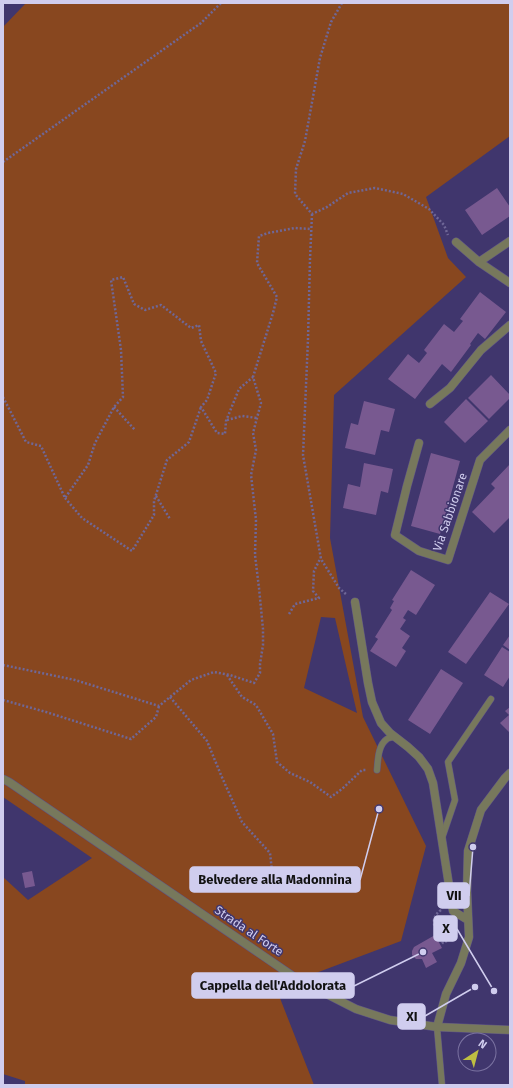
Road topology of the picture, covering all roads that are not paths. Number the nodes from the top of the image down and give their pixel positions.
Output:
1 (510, 241) edge
2 (456, 242) road end
3 (479, 262) junction
4 (510, 283) edge
5 (510, 325) edge
6 (430, 404) dead end
7 (510, 430) edge
8 (419, 443) dead end
9 (355, 602) road end
10 (491, 699) dead end
11 (394, 737) junction
12 (377, 770) road end
13 (510, 774) edge
14 (3, 779) edge
15 (442, 839) junction
16 (468, 920) junction
17 (437, 1027) junction
18 (510, 1030) edge
19 (442, 1085) edge

1 - 3 street
2 - 3 street
3 - 4 street
5 - 6 street
7 - 8 street, Via Sabbionare
9 - 11 street
10 - 15 lane
11 - 12 lane
11 - 15 street
13 - 16 street
14 - 17 street, Strada al Forte
15 - 16 street
16 - 17 street
17 - 18 street, Strada al Forte
17 - 19 lane

